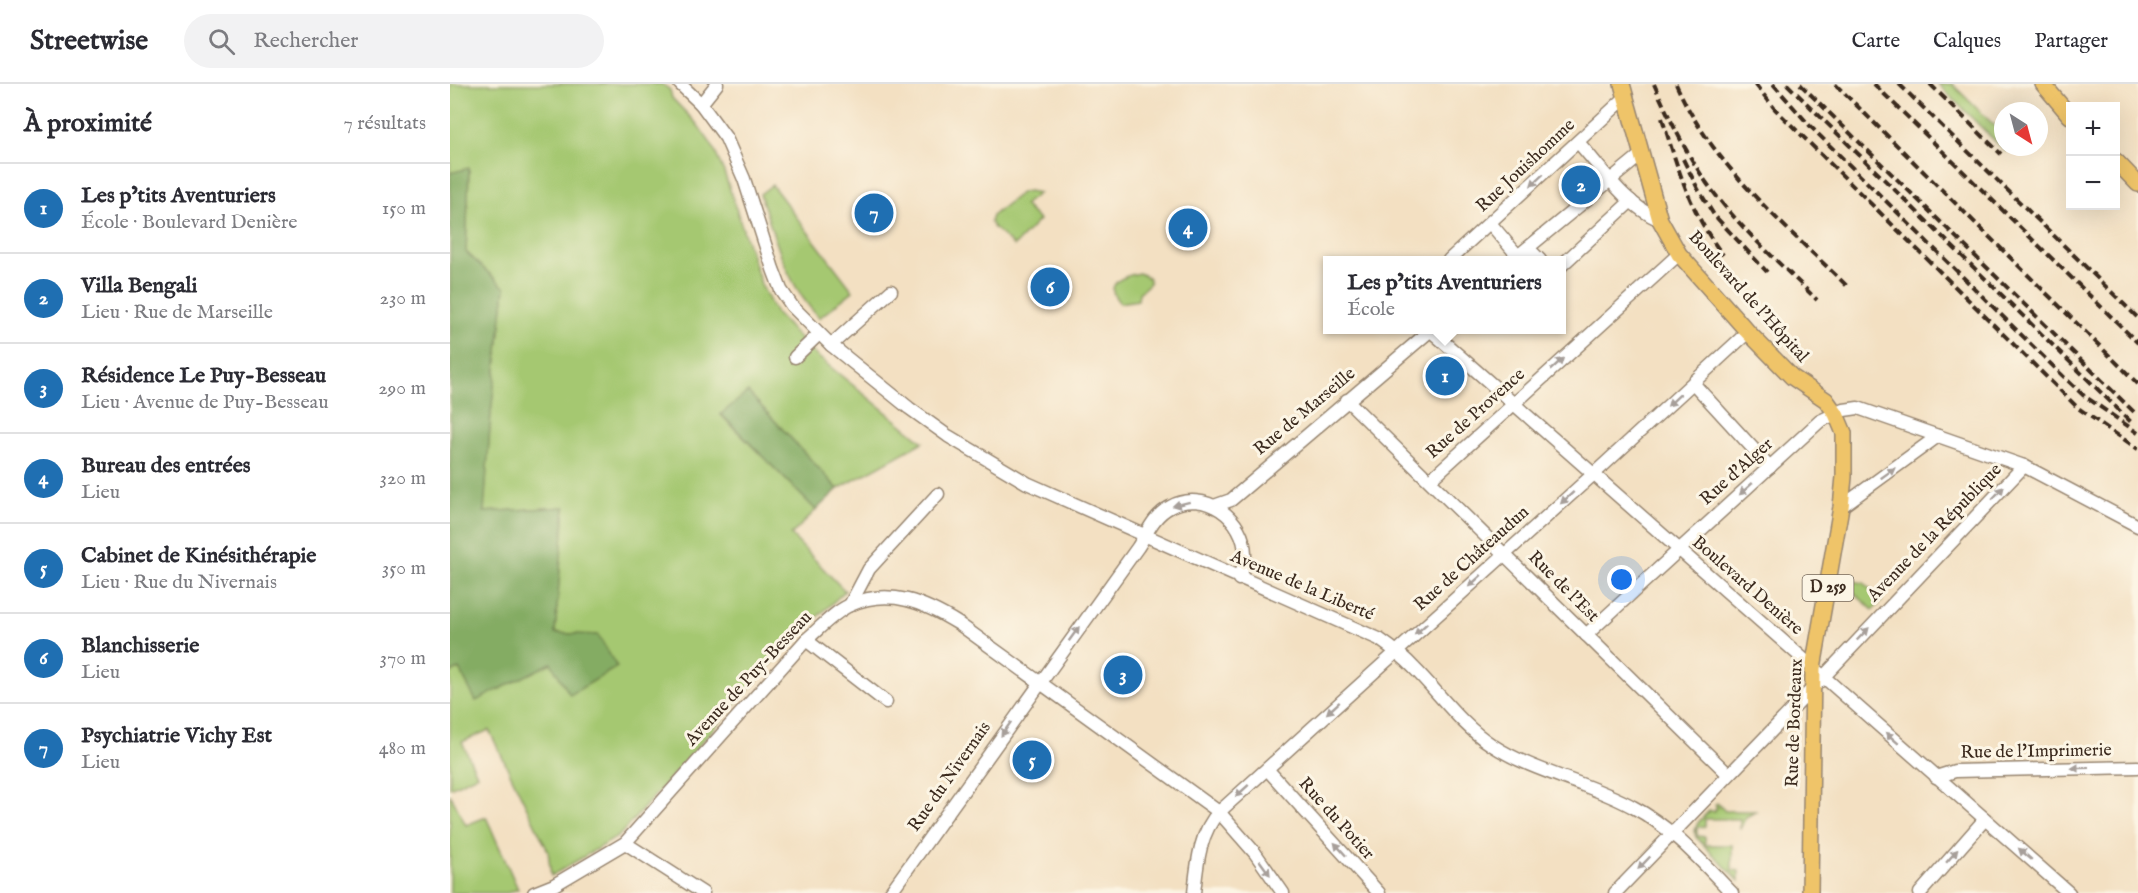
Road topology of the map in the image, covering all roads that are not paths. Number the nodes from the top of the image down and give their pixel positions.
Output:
1 (680, 84) edge
2 (717, 84) edge
3 (2043, 84) edge
4 (1624, 90) edge
5 (701, 105) junction
6 (2066, 111) edge
7 (1578, 142) junction
8 (1642, 154) junction
9 (2120, 166) edge
10 (1611, 179) junction
11 (2138, 184) edge
12 (1631, 201) junction
13 (1660, 220) junction
14 (1490, 223) junction
15 (1679, 254) junction
16 (1520, 255) edge
17 (1454, 256) edge
18 (1566, 261) edge
19 (891, 291) dead end
20 (1748, 332) junction
21 (819, 334) junction
22 (1425, 334) edge
23 (1435, 334) edge
24 (831, 345) junction
25 (795, 357) dead end
26 (1693, 383) junction
27 (1347, 400) junction
28 (1514, 404) junction
29 (1836, 414) junction
30 (1938, 436) junction
31 (2024, 466) junction
32 (1770, 467) junction
33 (1593, 474) junction
34 (1430, 480) junction
35 (938, 494) dead end
36 (1231, 500) junction
37 (1214, 506) junction
38 (1841, 507) junction
39 (1229, 514) junction
40 (2138, 526) edge
41 (1145, 536) junction
42 (1679, 550) junction
43 (1504, 554) junction
44 (1239, 579) junction
45 (850, 605) junction
46 (1586, 635) junction
47 (806, 640) junction
48 (1396, 651) junction
49 (1818, 672) junction
50 (1040, 682) junction
51 (1812, 689) junction
52 (886, 702) dead end
53 (1267, 768) junction
54 (2138, 768) edge
55 (1728, 774) junction
56 (1936, 777) junction
57 (1219, 812) junction
58 (1985, 819) junction
59 (1674, 832) junction
60 (625, 843) junction
61 (561, 887) edge
62 (534, 893) edge
63 (703, 893) edge
64 (890, 893) edge
65 (1194, 893) edge
66 (1283, 893) edge
67 (1379, 893) edge
68 (1615, 893) edge
69 (1732, 893) edge
70 (1810, 893) edge
71 (1920, 893) edge
72 (2069, 893) edge

1 - 5 street, Avenue de la Liberté
2 - 5 street
3 - 6 main road
4 - 7 street, Rue Jouishomme
4 - 8 main road, Boulevard de l'Hôpital
5 - 21 street, Avenue de la Liberté
7 - 10 street
7 -> 14 street, Rue Jouishomme
8 - 10 street
8 - 13 main road, Boulevard de l'Hôpital
9 - 11 main road
10 - 12 street
10 - 16 street
12 - 13 street
12 - 18 street
13 - 15 main road, Boulevard de l'Hôpital
14 - 16 street
14 - 17 street, Rue Jouishomme
15 - 20 main road, Boulevard de l'Hôpital
28 -> 15 street, Rue de Provence
19 - 24 street
20 - 26 street, Rue de Châteaudun
20 - 29 main road, Boulevard de l'Hôpital
21 - 24 street, Avenue de la Liberté
21 - 25 street
22 - 27 street, Rue de Marseille
23 - 28 street, Boulevard Denière
24 - 41 street, Avenue de la Liberté
26 - 32 street
26 -> 33 street, Rue de Châteaudun
27 - 34 street, Rue de l'Est
27 - 36 street, Rue de Marseille
28 - 33 street, Boulevard Denière
28 - 34 street, Rue de Provence
29 - 30 street
29 - 32 street, Rue d'Alger
29 - 38 main road, Rue de Bordeaux / D 259
30 - 31 street
38 -> 30 street
31 - 40 street
49 -> 31 street, Avenue de la République
32 -> 42 street, Rue d'Alger
33 - 42 street, Boulevard Denière
33 -> 43 street, Rue de Châteaudun
34 - 43 street, Rue de l'Est
35 - 45 street
36 - 37 street, Rue de Marseille
36 - 39 street
37 - 39 street
37 -> 41 street, Rue du Nivernais
38 - 49 main road, Rue de Bordeaux / D 259
39 - 44 street
41 - 44 street, Avenue de la Liberté
50 -> 41 street, Rue du Nivernais
42 - 46 street, Rue d'Alger
42 - 49 street, Boulevard Denière
43 - 46 street, Rue de l'Est
43 -> 48 street, Rue de Châteaudun
44 - 48 street, Avenue de la Liberté
45 - 47 street, Avenue de Puy-Besseau
45 - 50 street, Avenue de Puy-Besseau
46 - 55 street, Rue de l'Est
47 - 52 street
47 - 60 street, Avenue de Puy-Besseau
48 -> 53 street, Rue de Châteaudun
48 - 59 street, Avenue de la Liberté
49 - 51 main road, Rue de Bordeaux
56 -> 49 street, Boulevard Denière
50 - 57 street, Avenue de Puy-Besseau
50 -> 64 street, Rue du Nivernais
51 - 55 street
51 - 70 main road, Rue de Bordeaux
53 -> 57 street, Rue de Châteaudun
67 -> 53 street, Rue du Potier
54 -> 56 street, Rue de l'Imprimerie
55 - 59 street
56 - 58 street, Boulevard Denière
57 - 65 street
57 -> 66 street, Avenue de Puy-Besseau
71 -> 58 street
72 -> 58 street, Boulevard Denière
59 -> 68 street
59 - 69 street, Avenue de la Liberté
60 - 61 street, Avenue de Puy-Besseau
60 - 63 street
61 - 62 street, Avenue de Puy-Besseau

